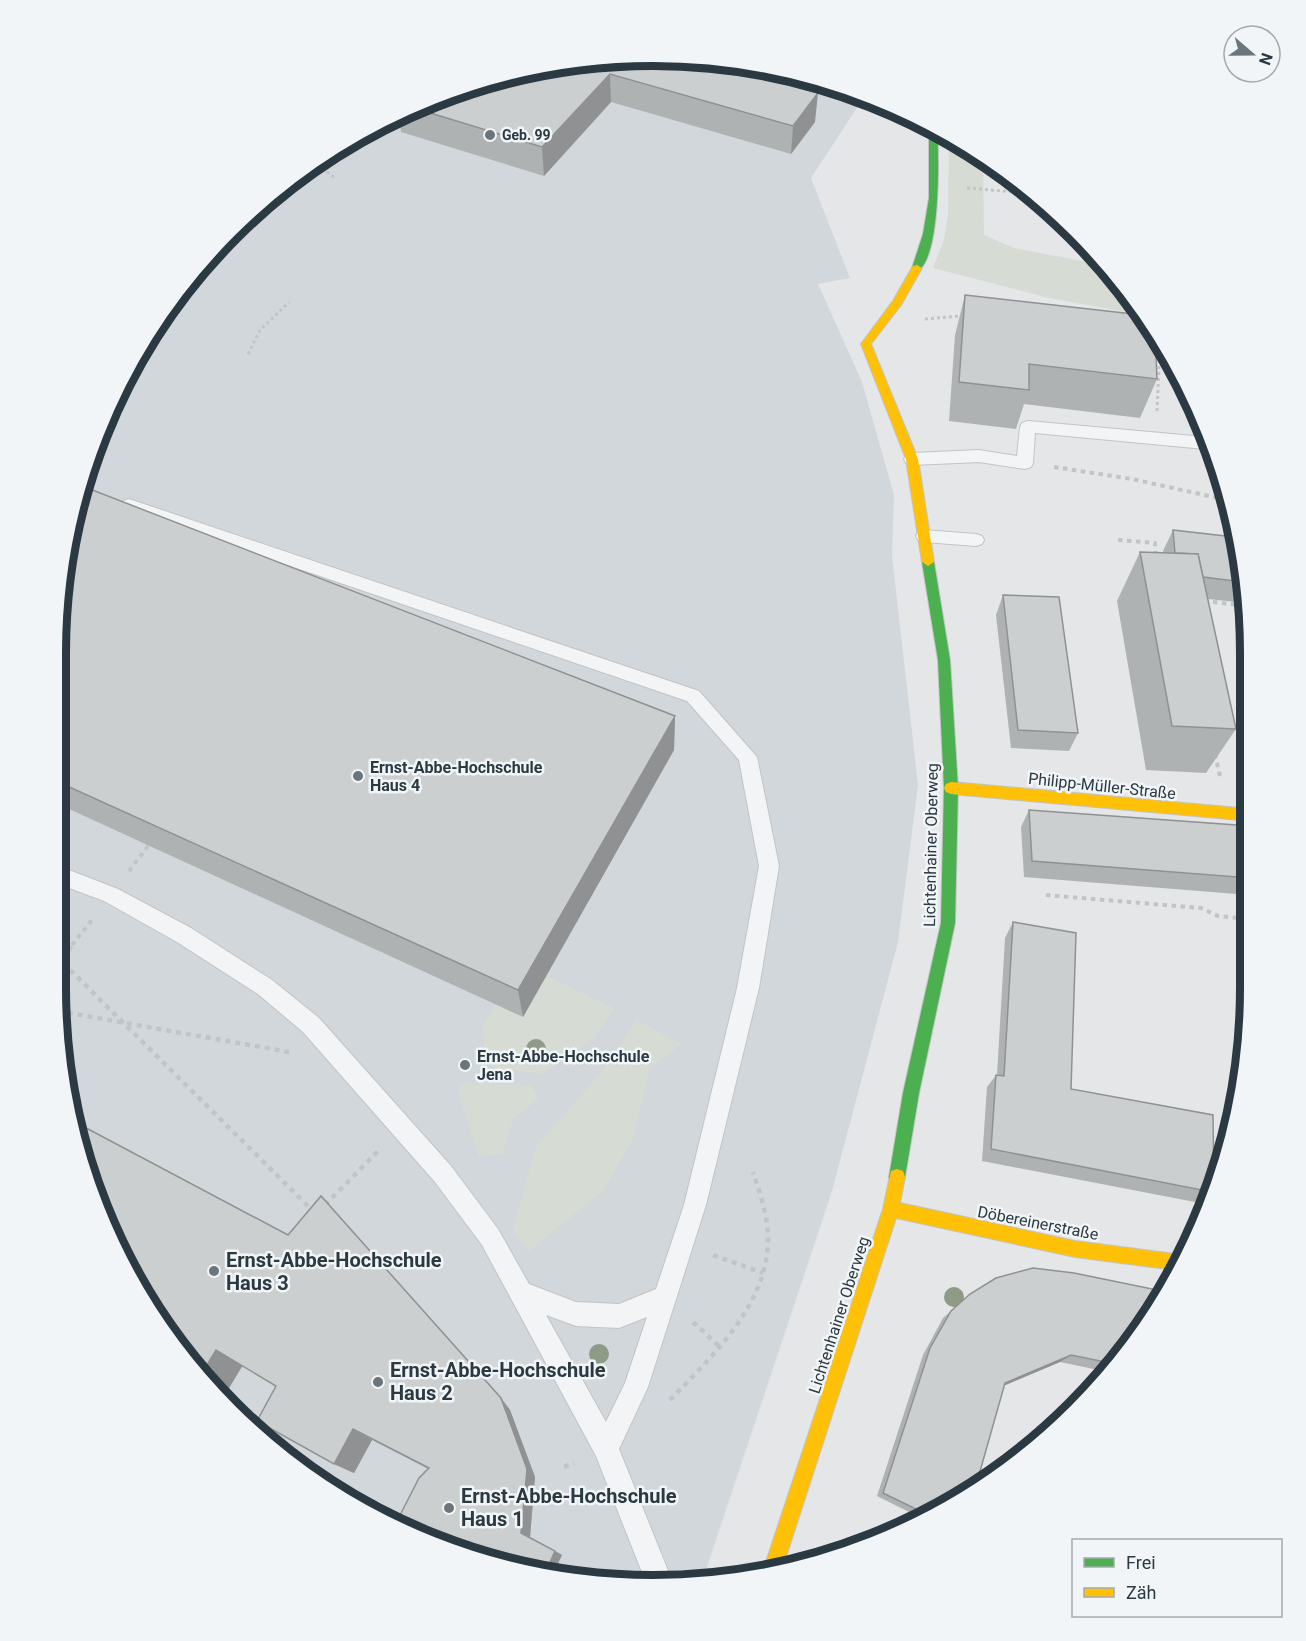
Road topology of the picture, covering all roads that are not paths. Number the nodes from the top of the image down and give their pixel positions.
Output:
1 (933, 138) edge
2 (1201, 443) edge
3 (912, 459) junction
4 (116, 500) edge
5 (924, 536) junction
6 (976, 540) dead end
7 (951, 788) junction
8 (1240, 815) edge
9 (66, 878) edge
10 (891, 1209) junction
11 (1172, 1261) edge
12 (523, 1294) junction
13 (666, 1297) junction
14 (606, 1448) junction
15 (774, 1562) edge
16 (656, 1575) edge

1 - 3 street, Lichtenhainer Oberweg
2 - 3 lane
3 - 5 street, Lichtenhainer Oberweg
4 - 13 lane
5 - 6 lane
5 - 7 street, Lichtenhainer Oberweg
7 - 8 street, Philipp-Müller-Straße
7 - 10 street, Lichtenhainer Oberweg
9 - 12 lane
10 - 11 street, Döbereinerstraße
10 - 15 street, Lichtenhainer Oberweg
12 - 13 lane
12 - 14 lane
13 - 14 lane
14 - 16 lane

